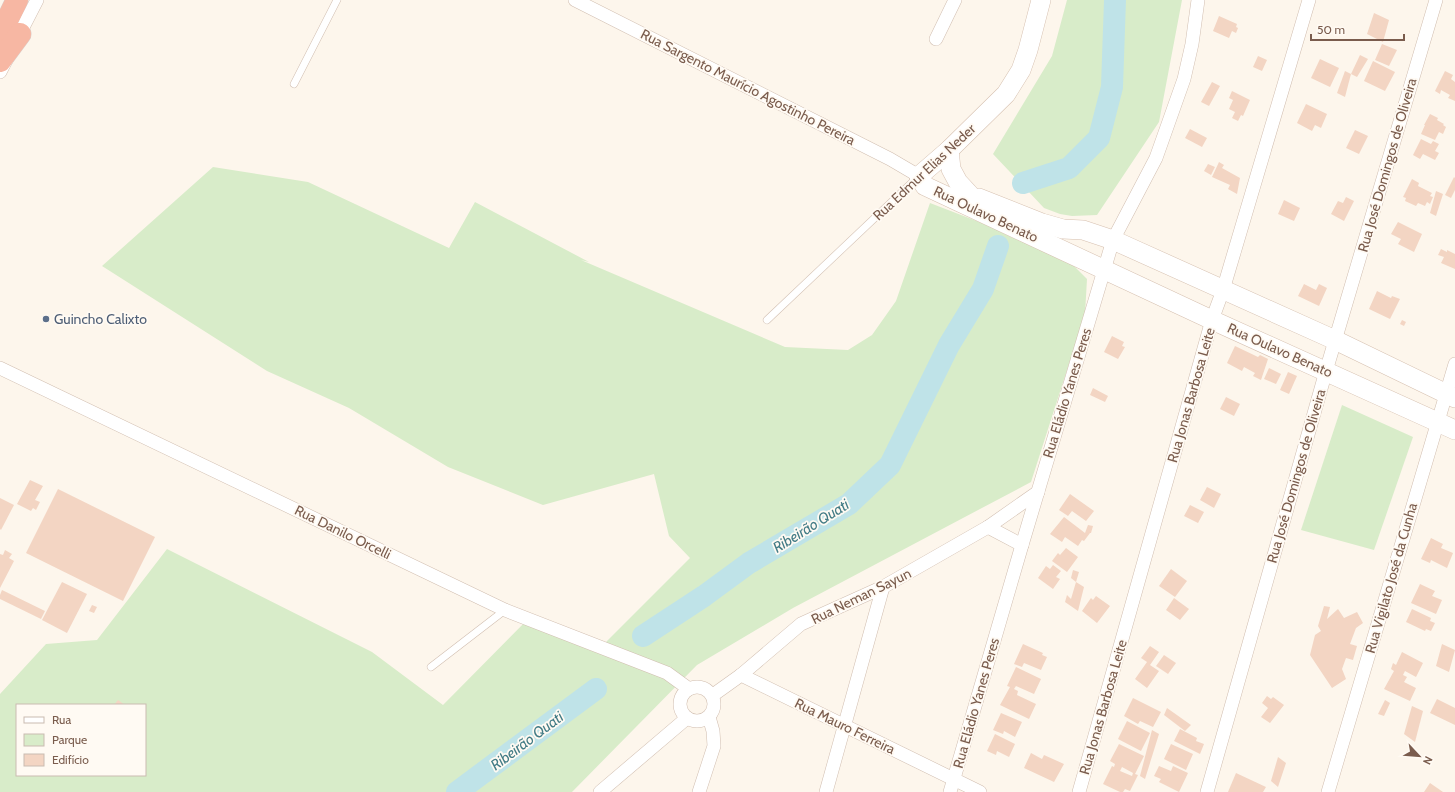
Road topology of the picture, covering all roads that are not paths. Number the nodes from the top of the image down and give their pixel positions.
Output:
1 (17, 0) edge
2 (37, 0) edge
3 (337, 0) edge
4 (576, 0) edge
5 (956, 0) edge
6 (1041, 0) edge
7 (1198, 0) edge
8 (1309, 0) edge
9 (1436, 0) edge
10 (10, 34) edge
11 (936, 39) dead end
12 (0, 61) edge
13 (0, 72) edge
14 (294, 84) dead end
15 (949, 150) junction
16 (919, 176) junction
17 (970, 195) junction
18 (1113, 240) junction
19 (1104, 270) junction
20 (1223, 290) junction
21 (767, 320) dead end
22 (1212, 320) junction
23 (1335, 340) junction
24 (1455, 364) edge
25 (0, 368) edge
26 (1326, 371) junction
27 (1451, 396) edge
28 (1437, 422) junction
29 (1455, 430) edge
30 (1038, 492) junction
31 (988, 527) junction
32 (1022, 545) junction
33 (883, 588) junction
34 (505, 610) junction
35 (431, 667) dead end
36 (741, 675) junction
37 (689, 689) junction
38 (712, 695) junction
39 (709, 717) junction
40 (687, 718) junction
41 (846, 726) junction
42 (954, 779) junction
43 (600, 792) edge
44 (700, 792) edge
45 (826, 792) edge
46 (950, 792) edge
47 (980, 792) edge
48 (1079, 792) edge
49 (1207, 792) edge
50 (1328, 792) edge

1 - 10 highway
2 - 10 street
3 - 14 lane
4 - 16 street, Rua Sargento Maurício Agostinho Pereira
5 - 11 street
6 - 15 street, Rua Edmur Elias Neder
7 - 18 street, Rua Eládio Yanes Peres
8 - 20 street, Rua Jonas Barbosa Leite
9 - 23 street, Rua José Domingos de Oliveira
10 - 12 highway
10 - 13 street
15 - 16 street, Rua Edmur Elias Neder
15 - 17 street
16 - 17 street, Rua Oulavo Benato
16 - 19 street, Rua Oulavo Benato
16 - 21 lane, Rua Edmur Elias Neder
17 - 18 street, Rua Oulavo Benato
18 - 19 street, Rua Eládio Yanes Peres
18 - 20 street, Rua Oulavo Benato
19 - 22 street, Rua Oulavo Benato
19 - 30 street, Rua Eládio Yanes Peres
20 - 22 street, Rua Jonas Barbosa Leite
20 - 23 street, Rua Oulavo Benato
22 - 26 street, Rua Oulavo Benato
22 - 48 street, Rua Jonas Barbosa Leite
23 - 26 street, Rua José Domingos de Oliveira
23 - 27 street, Rua Oulavo Benato
24 - 27 street, Rua Vigilato José da Cunha
25 - 34 street, Rua Danilo Orcelli
26 - 28 street, Rua Oulavo Benato
26 - 49 street, Rua José Domingos de Oliveira
27 - 28 street, Rua Vigilato José da Cunha
28 - 29 street, Rua Oulavo Benato
28 - 50 street, Rua Vigilato José da Cunha
30 - 31 street, Rua Neman Sayun
30 - 32 street, Rua Eládio Yanes Peres
31 - 32 street
31 - 33 street, Rua Neman Sayun
32 - 42 street, Rua Eládio Yanes Peres
33 - 36 street, Rua Neman Sayun
33 - 41 street
34 - 35 lane
34 - 37 street, Rua Danilo Orcelli
36 - 38 street
36 - 41 street, Rua Mauro Ferreira
37 - 38 street
37 - 40 street
38 - 39 street
39 - 40 street
39 - 44 street
40 - 43 street
41 - 42 street, Rua Mauro Ferreira
41 - 45 street
42 - 46 street, Rua Eládio Yanes Peres
42 - 47 street, Rua Mauro Ferreira

